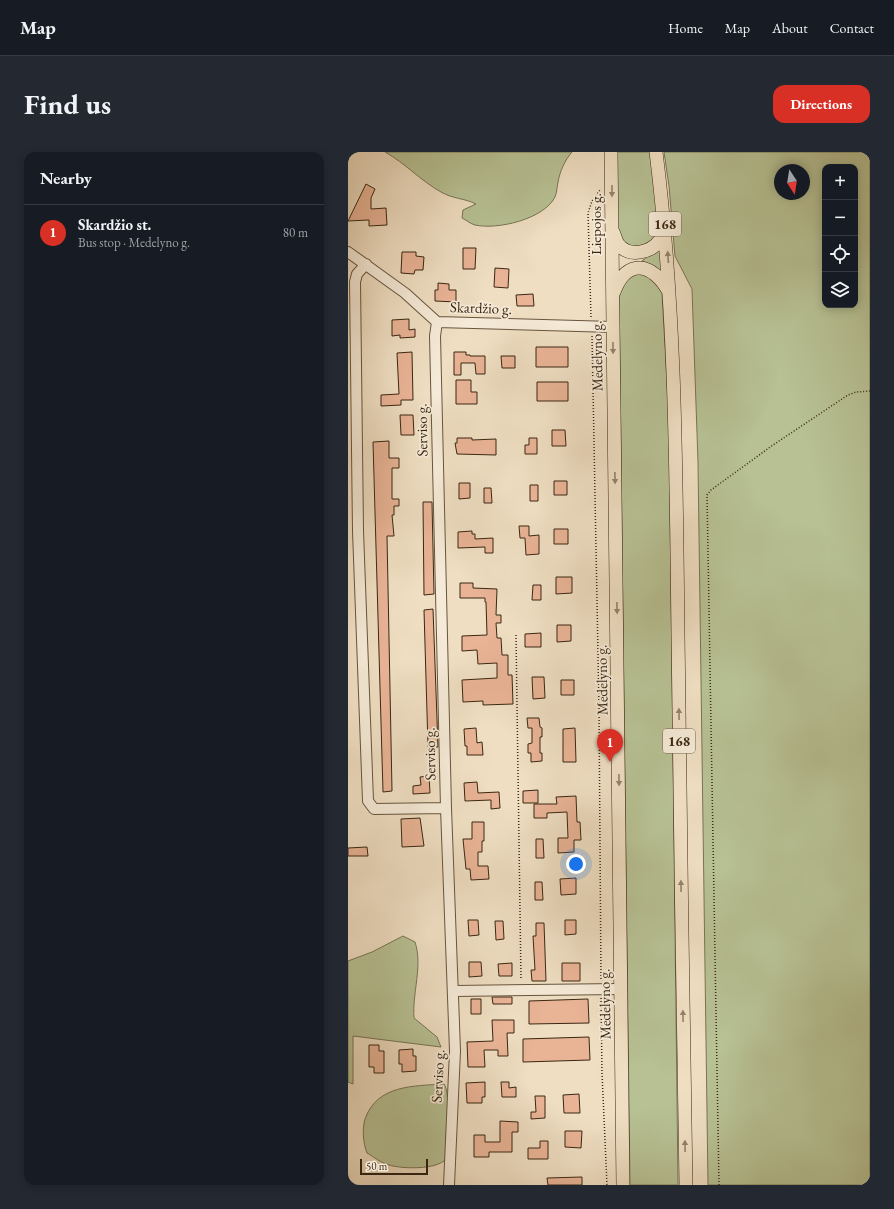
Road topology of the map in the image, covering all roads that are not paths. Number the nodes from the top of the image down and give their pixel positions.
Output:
1 (611, 152) edge
2 (656, 152) edge
3 (665, 225) junction
4 (612, 229) junction
5 (348, 252) edge
6 (366, 264) junction
7 (612, 295) junction
8 (671, 296) junction
9 (437, 322) junction
10 (613, 327) junction
11 (446, 808) junction
12 (621, 988) junction
13 (454, 991) junction
14 (449, 1185) edge
15 (623, 1185) edge
16 (686, 1185) edge

1 -> 4 main road, Liepojos g.
2 - 3 main road, 168
3 - 4 main road
8 -> 3 main road, 168
4 - 7 main road, Liepojos g.
5 - 6 street, Skardžio g.
6 - 9 street, Skardžio g.
6 - 11 street
7 - 8 main road
7 - 10 main road, Medelyno g.
16 -> 8 main road, 168
9 - 10 street, Skardžio g.
9 - 11 street, Serviso g.
10 -> 12 main road, Medelyno g.
11 - 13 street, Serviso g.
12 - 13 street
12 - 15 main road, Medelyno g.
13 - 14 street, Serviso g.

